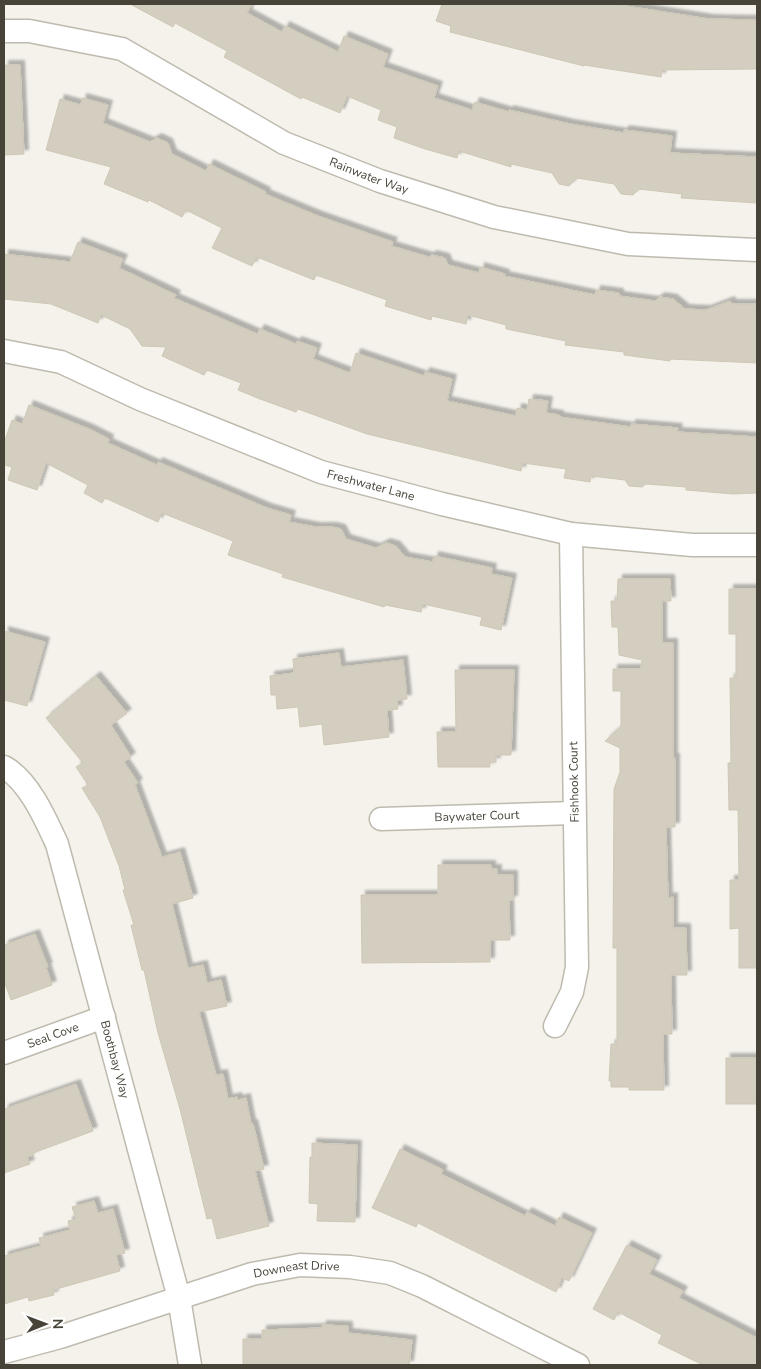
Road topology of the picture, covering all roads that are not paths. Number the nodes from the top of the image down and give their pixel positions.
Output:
1 (4, 31) edge
2 (757, 250) edge
3 (4, 351) edge
4 (572, 534) junction
5 (757, 545) edge
6 (5, 767) edge
7 (574, 813) junction
8 (381, 819) dead end
9 (104, 1017) junction
10 (555, 1026) dead end
11 (4, 1053) edge
12 (179, 1298) junction
13 (4, 1352) edge
14 (190, 1365) edge
15 (578, 1365) edge

1 - 2 street, Rainwater Way
3 - 4 street, Freshwater Lane
4 - 5 street, Freshwater Lane
4 - 7 street, Fishhook Court
6 - 9 street, Boothbay Way
7 - 8 street, Baywater Court
7 - 10 street, Fishhook Court
9 - 11 street, Seal Cove
9 - 12 street, Boothbay Way
12 - 13 street, Downeast Drive
12 - 14 street, Boothbay Way
12 - 15 street, Downeast Drive

